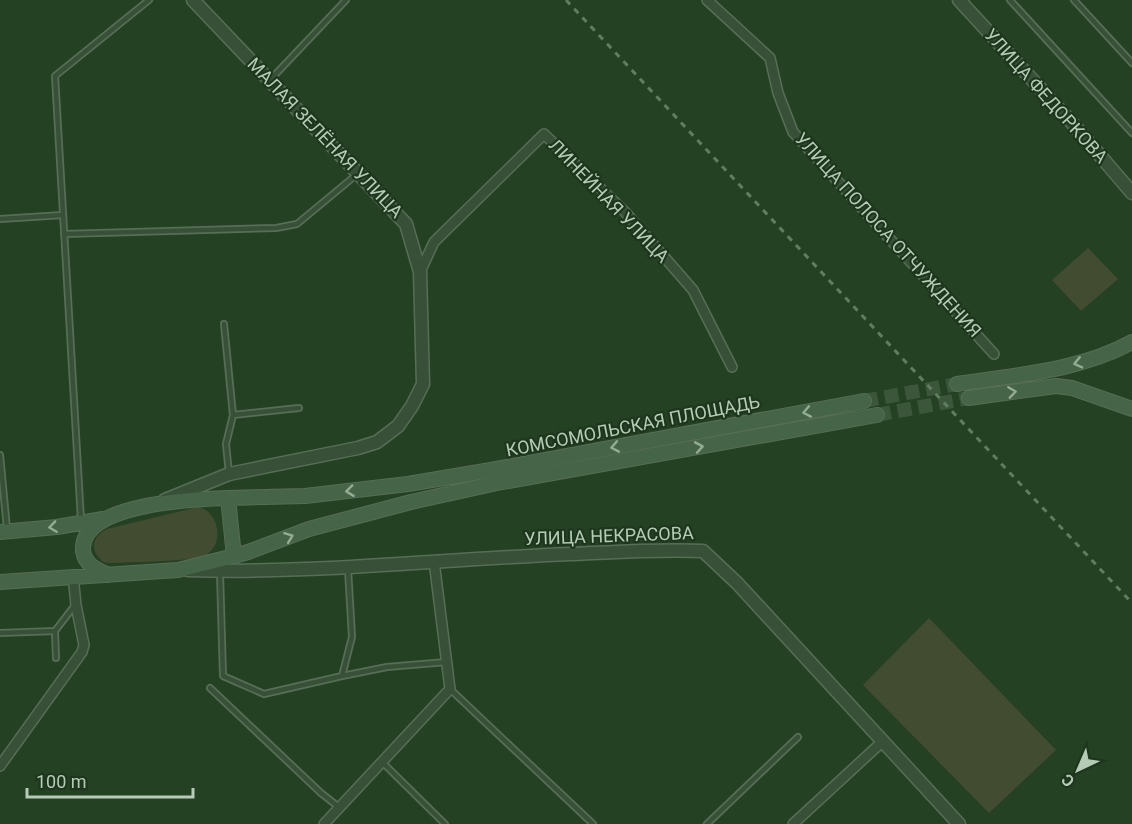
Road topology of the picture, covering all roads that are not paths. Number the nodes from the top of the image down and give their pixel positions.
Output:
1 (149, 0) edge
2 (194, 0) edge
3 (346, 0) edge
4 (707, 0) edge
5 (959, 0) edge
6 (1010, 0) edge
7 (1074, 0) edge
8 (1132, 63) edge
9 (270, 81) junction
10 (1132, 133) edge
11 (358, 174) junction
12 (1132, 193) edge
13 (63, 215) junction
14 (0, 219) edge
15 (64, 234) junction
16 (420, 272) junction
17 (224, 324) dead end
18 (1132, 342) edge
19 (994, 354) dead end
20 (732, 367) dead end
21 (957, 384) tunnel mouth
22 (969, 398) tunnel mouth
23 (864, 401) tunnel mouth
24 (299, 408) dead end
25 (1132, 409) edge
26 (232, 415) junction
27 (877, 415) tunnel mouth
28 (0, 455) edge
29 (229, 474) junction
30 (228, 498) junction
31 (156, 504) junction
32 (105, 518) junction
33 (81, 523) junction
34 (4, 532) edge
35 (234, 556) junction
36 (434, 561) junction
37 (348, 566) junction
38 (178, 570) junction
39 (220, 571) junction
40 (249, 572) junction
41 (108, 575) junction
42 (73, 576) junction
43 (0, 582) edge
44 (76, 605) junction
45 (55, 631) junction
46 (0, 633) edge
47 (56, 658) dead end
48 (447, 662) junction
49 (342, 676) junction
50 (210, 688) dead end
51 (450, 689) junction
52 (798, 737) dead end
53 (882, 742) junction
54 (2, 760) edge
55 (382, 762) junction
56 (340, 807) junction
57 (324, 824) edge
58 (444, 824) edge
59 (593, 824) edge
60 (707, 824) edge
61 (793, 824) edge
62 (960, 824) edge

1 - 13 lane
2 - 9 street, МАЛАЯ ЗЕЛЁНАЯ УЛИЦА
3 - 9 lane
4 - 19 street, УЛИЦА ПОЛОСА ОТЧУЖДЕНИЯ
5 - 12 street, УЛИЦА ФЕДОРКОВА
6 - 10 lane
7 - 8 lane
9 - 11 street, МАЛАЯ ЗЕЛЁНАЯ УЛИЦА
11 - 15 lane
11 - 16 street, МАЛАЯ ЗЕЛЁНАЯ УЛИЦА
13 - 14 lane
13 - 15 lane
15 - 33 lane
16 - 20 street, ЛИНЕЙНАЯ УЛИЦА
16 - 29 street, МАЛАЯ ЗЕЛЁНАЯ УЛИЦА
17 - 26 lane
18 -> 21 main road
22 -> 25 main road
23 -> 30 main road, КОМСОМОЛЬСКАЯ ПЛОЩАДЬ
24 - 26 lane
26 - 29 lane
35 -> 27 main road
28 - 34 lane
29 - 30 street
29 - 31 street, МАЛАЯ ЗЕЛЁНАЯ УЛИЦА
30 - 31 main road
30 - 35 main road
31 - 32 main road
32 - 33 main road
32 - 41 main road
33 -> 34 main road
35 - 38 main road
35 - 40 street
36 - 37 street, УЛИЦА НЕКРАСОВА
36 - 48 street
36 - 53 street, УЛИЦА НЕКРАСОВА
37 - 40 street, УЛИЦА НЕКРАСОВА
37 - 49 lane
38 - 39 street, УЛИЦА НЕКРАСОВА
38 - 41 main road
39 - 40 street, УЛИЦА НЕКРАСОВА
39 - 49 lane
41 - 42 main road
42 - 43 main road
42 - 44 street
44 - 45 lane
44 - 54 street
45 - 46 lane
45 - 47 lane
48 - 49 lane
48 - 51 street
50 - 56 lane
51 - 55 street
51 - 59 lane
52 - 60 lane
53 - 61 street
53 - 62 street, УЛИЦА НЕКРАСОВА
55 - 56 street
55 - 58 lane
56 - 57 street

